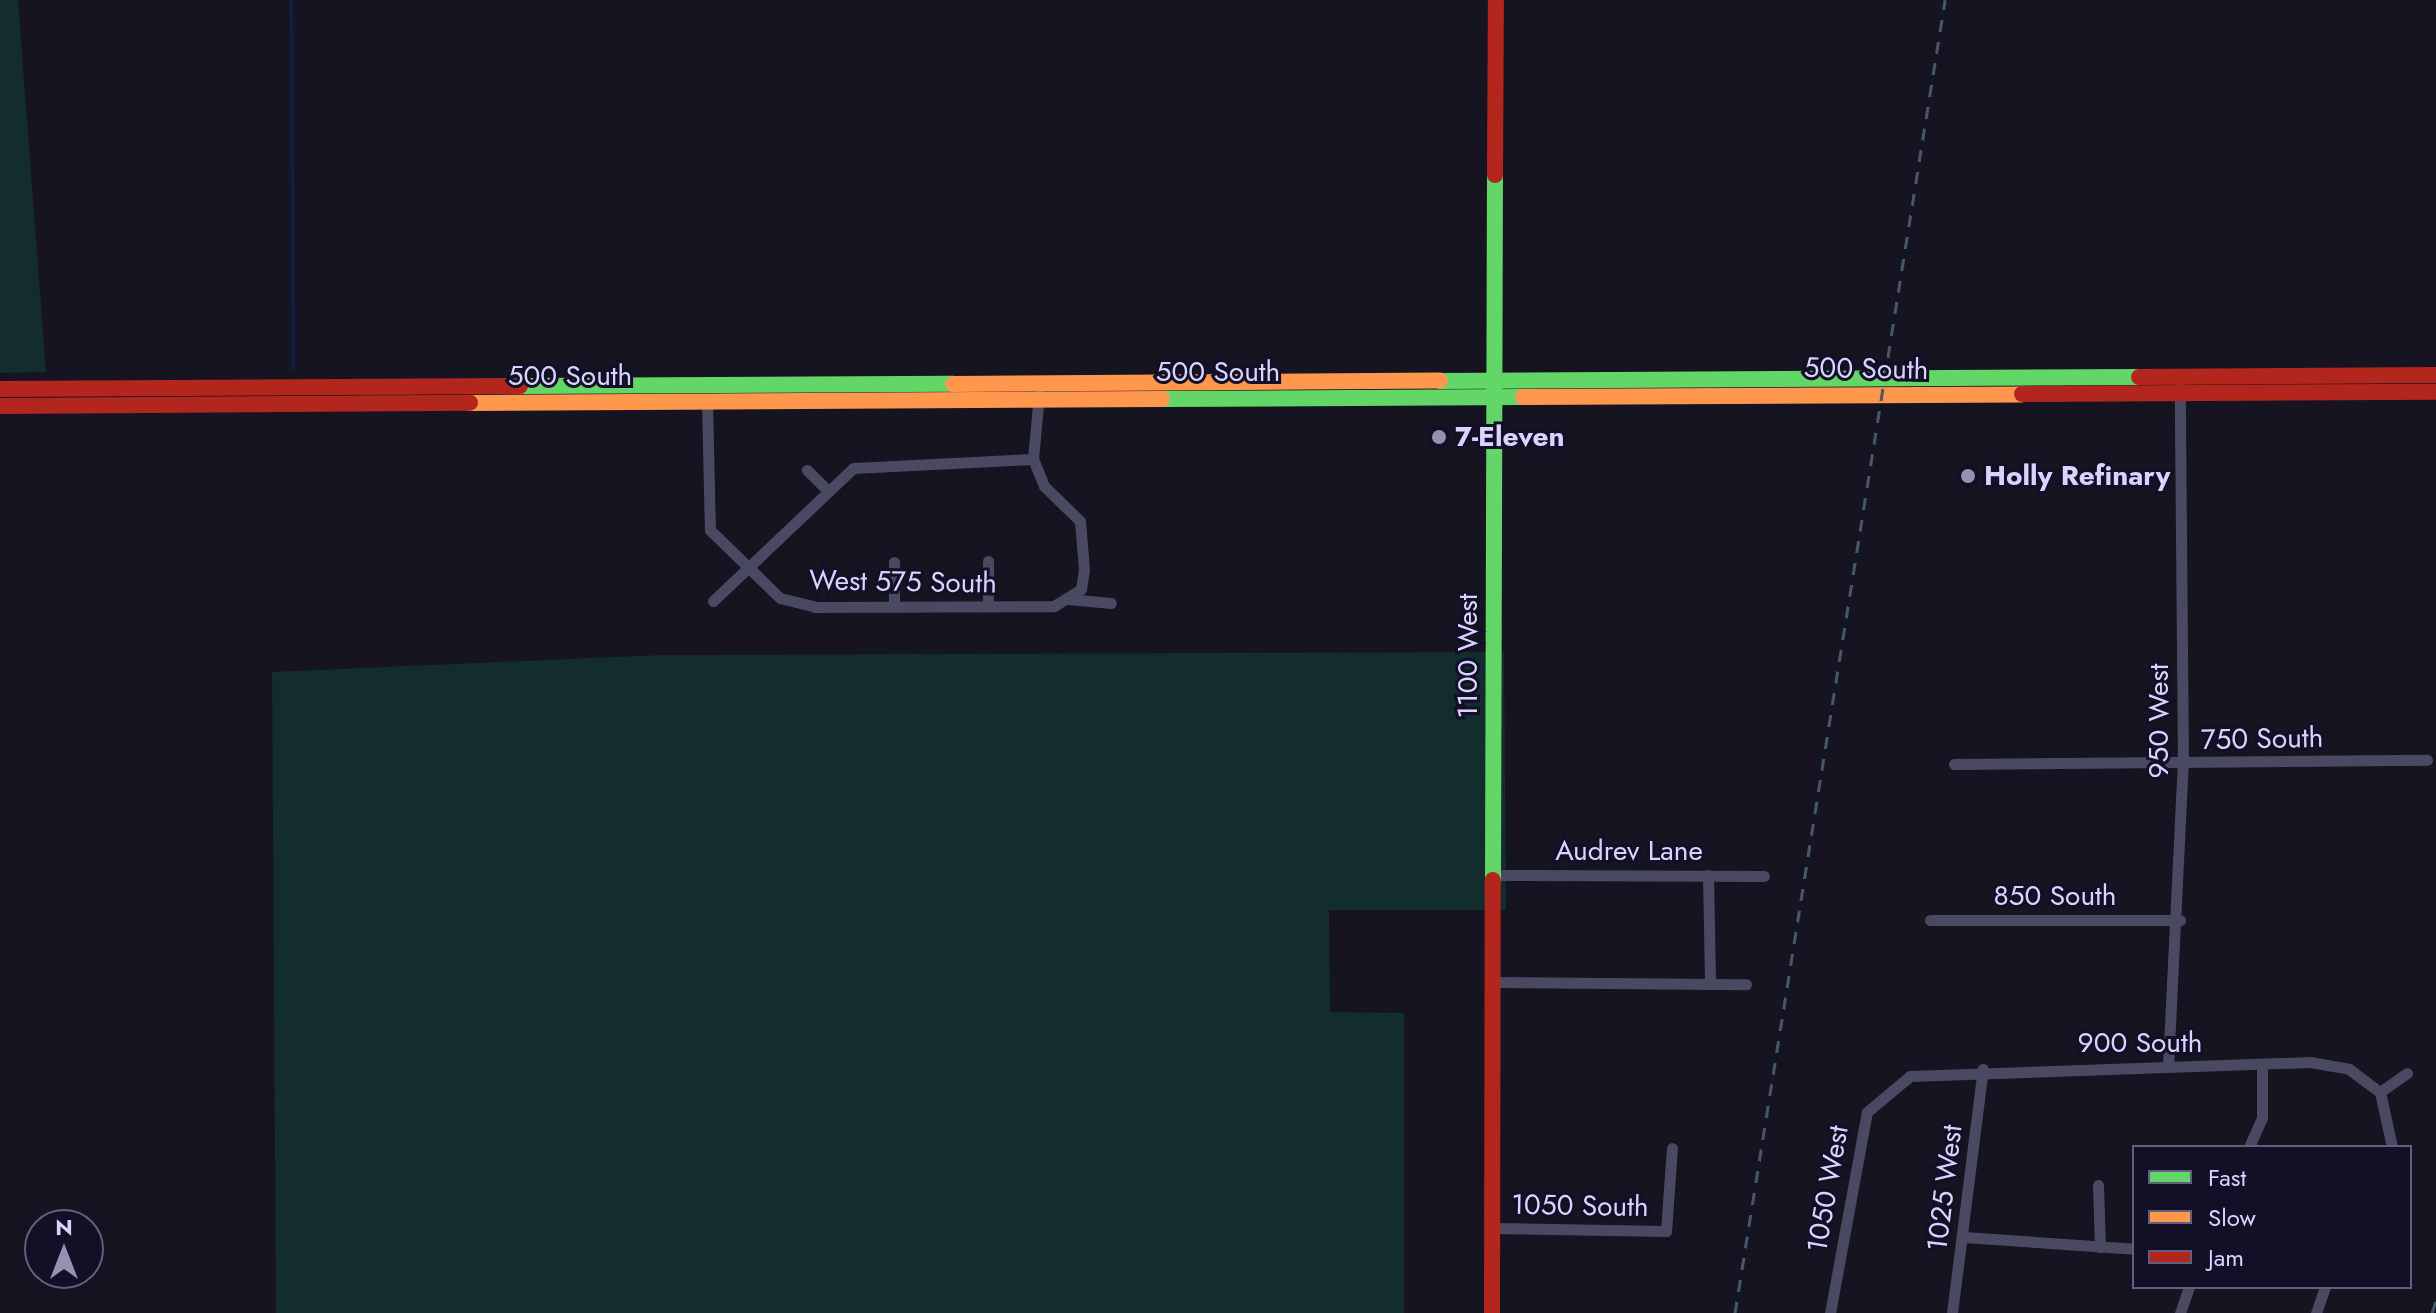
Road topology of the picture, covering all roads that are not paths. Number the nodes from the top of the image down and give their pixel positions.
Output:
1 (1496, 0) edge
2 (2436, 375) edge
3 (2180, 377) junction
4 (1496, 378) junction
5 (1039, 381) junction
6 (0, 389) edge
7 (2436, 392) edge
8 (2181, 395) junction
9 (1496, 396) junction
10 (1039, 398) junction
11 (707, 401) junction
12 (0, 406) edge
13 (1033, 459) junction
14 (807, 470) dead end
15 (828, 491) junction
16 (988, 561) dead end
17 (894, 562) dead end
18 (749, 569) junction
19 (1068, 599) junction
20 (713, 601) dead end
21 (1111, 603) dead end
22 (894, 604) junction
23 (988, 606) junction
24 (2427, 760) dead end
25 (1954, 764) dead end
26 (2183, 764) junction
27 (1494, 875) junction
28 (1708, 875) junction
29 (1764, 876) dead end
30 (1930, 920) dead end
31 (2180, 920) junction
32 (1493, 982) junction
33 (1710, 984) junction
34 (1746, 984) dead end
35 (2168, 1066) junction
36 (2262, 1067) junction
37 (1983, 1069) junction
38 (2407, 1073) dead end
39 (1893, 1084) joint
40 (2380, 1092) junction
41 (2250, 1145) edge
42 (2392, 1145) edge
43 (1672, 1148) dead end
44 (2098, 1185) dead end
45 (1492, 1228) junction
46 (1964, 1237) junction
47 (2100, 1247) junction
48 (2132, 1249) edge
49 (2188, 1289) edge
50 (2324, 1289) edge
51 (1492, 1313) edge
52 (1830, 1313) edge
53 (1952, 1313) edge
54 (2180, 1313) edge
55 (2316, 1313) edge

1 - 4 main road, 1100 West
2 - 3 main road, 500 South
3 - 4 main road, 500 South
3 - 8 street, 950 West
4 - 5 main road, 500 South
4 - 9 main road, 1100 West
5 - 6 main road, 500 South
5 - 10 street
7 - 8 main road, 500 South
8 - 9 main road, 500 South
8 - 26 street, 950 West
9 - 10 main road, 500 South
9 - 27 main road, 1100 West
10 - 11 main road, 500 South
10 - 13 street
11 - 12 main road, 500 South
11 - 18 street, West 575 South
13 - 15 street
13 - 19 street
14 - 15 street
15 - 18 street
16 - 23 street
17 - 22 street
18 - 20 street
18 - 22 street, West 575 South
19 - 21 street, West 575 South
19 - 23 street, West 575 South
22 - 23 street, West 575 South
24 - 26 street, 750 South
25 - 26 street, 750 South
26 - 31 street, 950 West
27 - 28 street, Audrev Lane
27 - 32 main road, 1100 West
28 - 29 street, Audrev Lane
28 - 33 street
30 - 31 street, 850 South
31 - 35 street, 950 West
32 - 33 street
32 - 45 main road, 1100 West
33 - 34 street
35 - 36 street, 900 South
35 - 37 street, 900 South
36 - 40 street, 900 South
36 - 41 street
37 - 39 street, 900 South
37 - 46 street, 1025 West
38 - 40 street
39 - 52 street, 1050 West
40 - 42 street
43 - 45 street, 1050 South
44 - 47 street
45 - 51 main road, 1100 West
46 - 47 street
46 - 53 street, 1025 West
47 - 48 street
49 - 54 street
50 - 55 street

